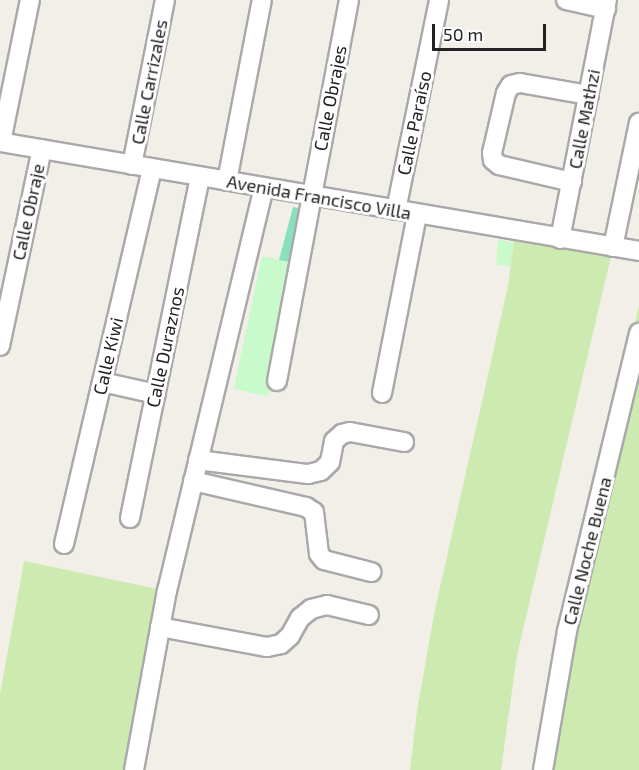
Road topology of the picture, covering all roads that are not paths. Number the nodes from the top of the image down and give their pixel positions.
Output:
1 (30, 0) edge
2 (165, 0) edge
3 (262, 0) edge
4 (349, 0) edge
5 (440, 0) edge
6 (566, 0) edge
7 (607, 5) edge
8 (589, 95) junction
9 (639, 123) edge
10 (1, 142) edge
11 (42, 149) junction
12 (132, 165) junction
13 (152, 168) junction
14 (200, 177) junction
15 (227, 181) junction
16 (572, 182) junction
17 (264, 188) junction
18 (311, 196) junction
19 (396, 210) junction
20 (417, 214) junction
21 (560, 239) junction
22 (613, 247) junction
23 (639, 251) edge
24 (639, 333) edge
25 (0, 346) edge
26 (278, 381) dead end
27 (102, 382) junction
28 (382, 393) dead end
29 (156, 394) junction
30 (404, 442) dead end
31 (198, 460) junction
32 (193, 481) junction
33 (130, 518) dead end
34 (64, 544) dead end
35 (372, 572) dead end
36 (369, 615) dead end
37 (160, 627) junction
38 (134, 770) edge
39 (543, 770) edge

1 - 10 street
2 - 12 street, Calle Carrizales
3 - 15 street
4 - 18 street, Calle Obrajes
5 - 19 street, Calle Paraíso
6 - 7 street
7 - 8 street, Calle Mathzi
8 - 16 street, Calle Mathzi
8 - 16 street
9 - 22 street
10 - 11 street, Avenida Francisco Villa
11 - 12 street, Avenida Francisco Villa
11 - 25 street, Calle Obraje
12 - 13 street, Avenida Francisco Villa
13 - 14 street, Avenida Francisco Villa
13 - 27 street, Calle Kiwi
14 - 15 street, Avenida Francisco Villa
14 - 29 street, Calle Duraznos
15 - 17 street, Avenida Francisco Villa
16 - 21 street, Calle Mathzi
17 - 18 street, Avenida Francisco Villa
17 - 31 street
18 - 19 street, Avenida Francisco Villa
18 - 26 street, Calle Obrajes
19 - 20 street, Avenida Francisco Villa
20 - 21 street, Avenida Francisco Villa
20 - 28 street
21 - 22 street, Avenida Francisco Villa
22 - 23 street, Avenida Francisco Villa
24 - 39 street, Calle Noche Buena
27 - 29 street
27 - 34 street, Calle Kiwi
29 - 33 street, Calle Duraznos
30 - 31 street
31 - 32 street
32 - 35 street
32 - 37 street
36 - 37 street
37 - 38 street

